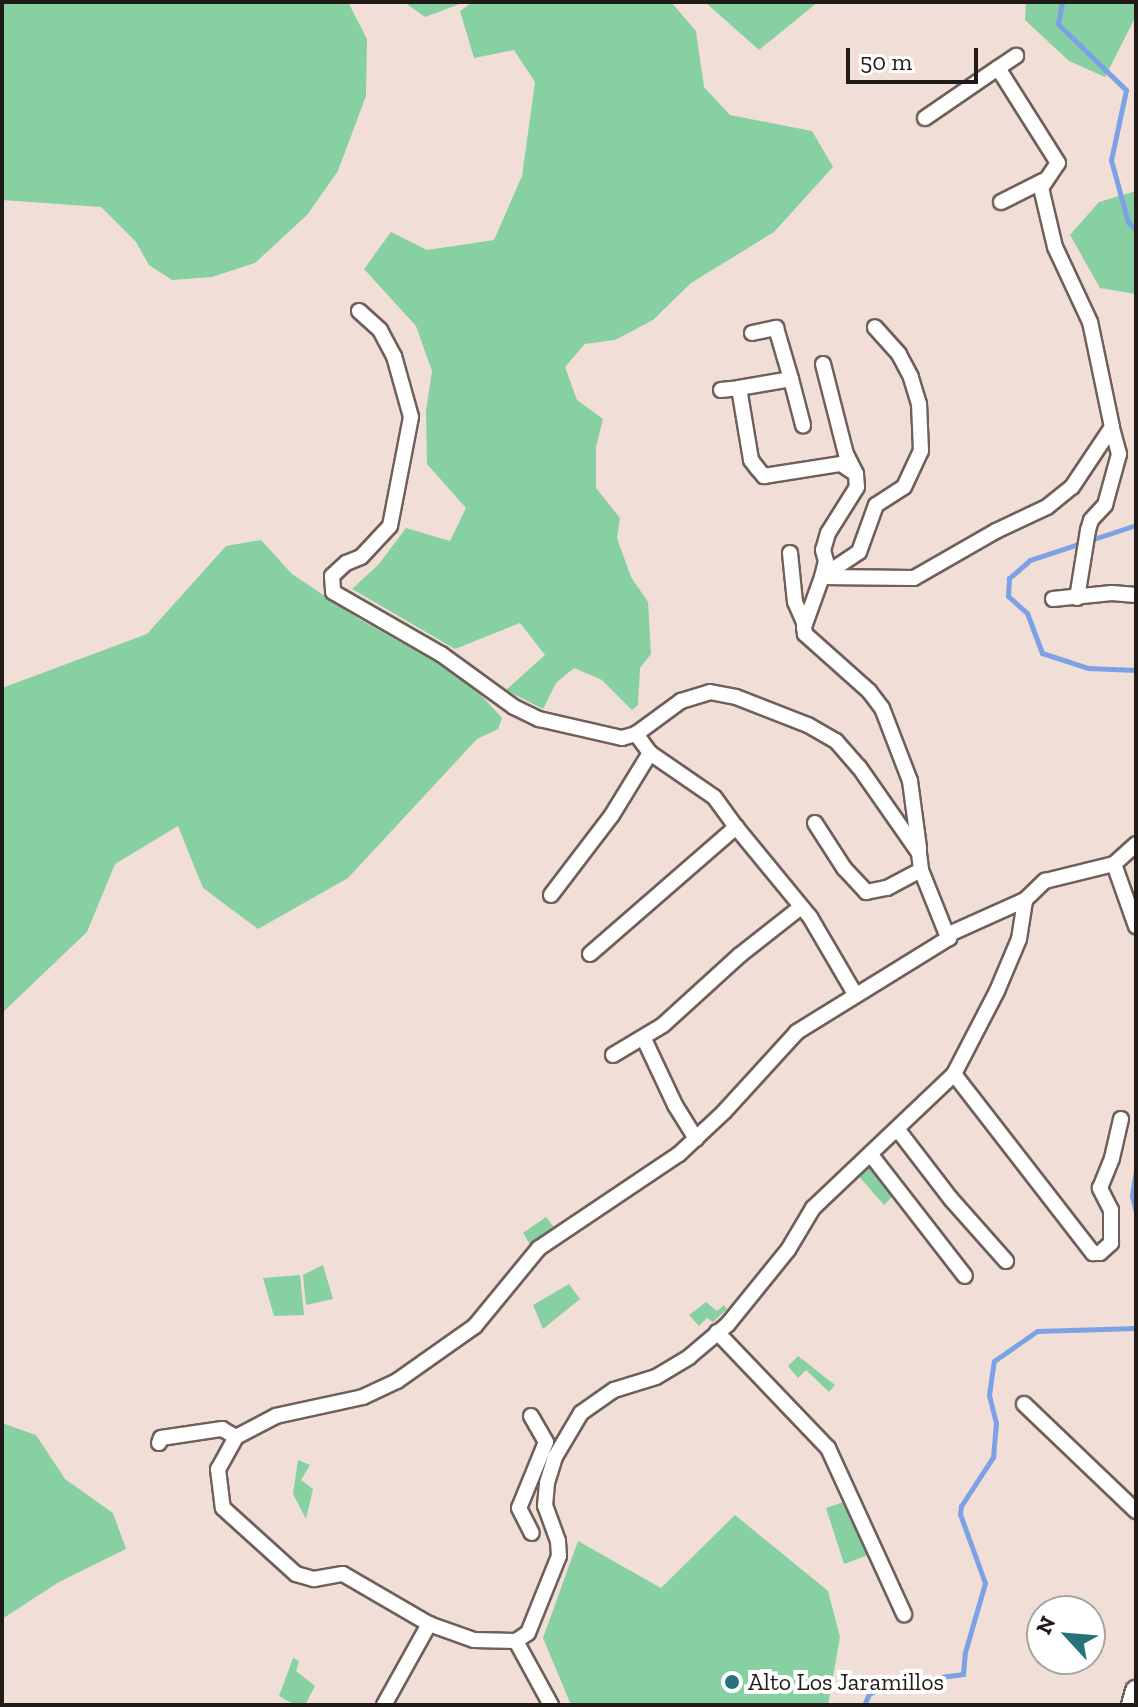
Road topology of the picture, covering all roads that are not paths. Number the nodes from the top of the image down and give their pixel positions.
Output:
1 (1016, 56) dead end
2 (998, 68) junction
3 (925, 118) dead end
4 (1043, 181) junction
5 (1001, 202) dead end
6 (359, 311) dead end
7 (875, 327) dead end
8 (752, 333) dead end
9 (823, 364) dead end
10 (791, 379) junction
11 (739, 388) junction
12 (721, 390) dead end
13 (803, 425) dead end
14 (1112, 427) junction
15 (856, 474) junction
16 (790, 553) dead end
17 (822, 577) junction
18 (1136, 595) edge
19 (1077, 598) junction
20 (1053, 599) dead end
21 (804, 622) junction
22 (636, 734) junction
23 (650, 753) junction
24 (815, 823) dead end
25 (736, 827) junction
26 (1136, 844) edge
27 (919, 853) junction
28 (1114, 864) junction
29 (921, 870) junction
30 (551, 895) dead end
31 (1025, 900) junction
32 (801, 907) junction
33 (1136, 926) edge
34 (947, 935) junction
35 (590, 954) dead end
36 (855, 994) junction
37 (644, 1039) junction
38 (613, 1055) dead end
39 (954, 1074) junction
40 (1121, 1119) dead end
41 (898, 1130) junction
42 (696, 1139) junction
43 (871, 1155) junction
44 (1006, 1261) dead end
45 (965, 1276) dead end
46 (717, 1332) junction
47 (1024, 1404) dead end
48 (531, 1416) dead end
49 (236, 1437) junction
50 (159, 1443) dead end
51 (1136, 1511) edge
52 (532, 1533) dead end
53 (904, 1614) dead end
54 (429, 1624) junction
55 (516, 1641) junction
56 (1136, 1691) edge
57 (384, 1705) edge
58 (551, 1705) edge
59 (1132, 1705) edge

1 - 2 street
2 - 3 street
2 - 4 street
4 - 5 street
4 - 14 street
6 - 22 street
7 - 17 street
8 - 10 street
9 - 15 street
10 - 11 street
10 - 13 street
11 - 12 street
11 - 15 street
14 - 17 street
14 - 19 street
15 - 17 street
16 - 21 street
17 - 21 street
18 - 19 street
19 - 20 street
21 - 27 street
22 - 23 street
22 - 27 street
23 - 25 street
23 - 30 street
24 - 29 street
25 - 32 street
25 - 35 street
26 - 28 street
27 - 29 street
28 - 31 street
28 - 33 street
29 - 34 street
31 - 34 street
31 - 39 street
32 - 36 street
32 - 37 street
34 - 36 street
36 - 42 street
37 - 38 street
37 - 42 street
39 - 40 street
39 - 41 street
41 - 43 street
41 - 44 street
42 - 49 street
43 - 45 street
43 - 46 street
46 - 53 street
46 - 55 street
47 - 51 street
48 - 52 street
49 - 50 street
49 - 54 street
54 - 55 street
54 - 57 street
55 - 58 street
56 - 59 street

